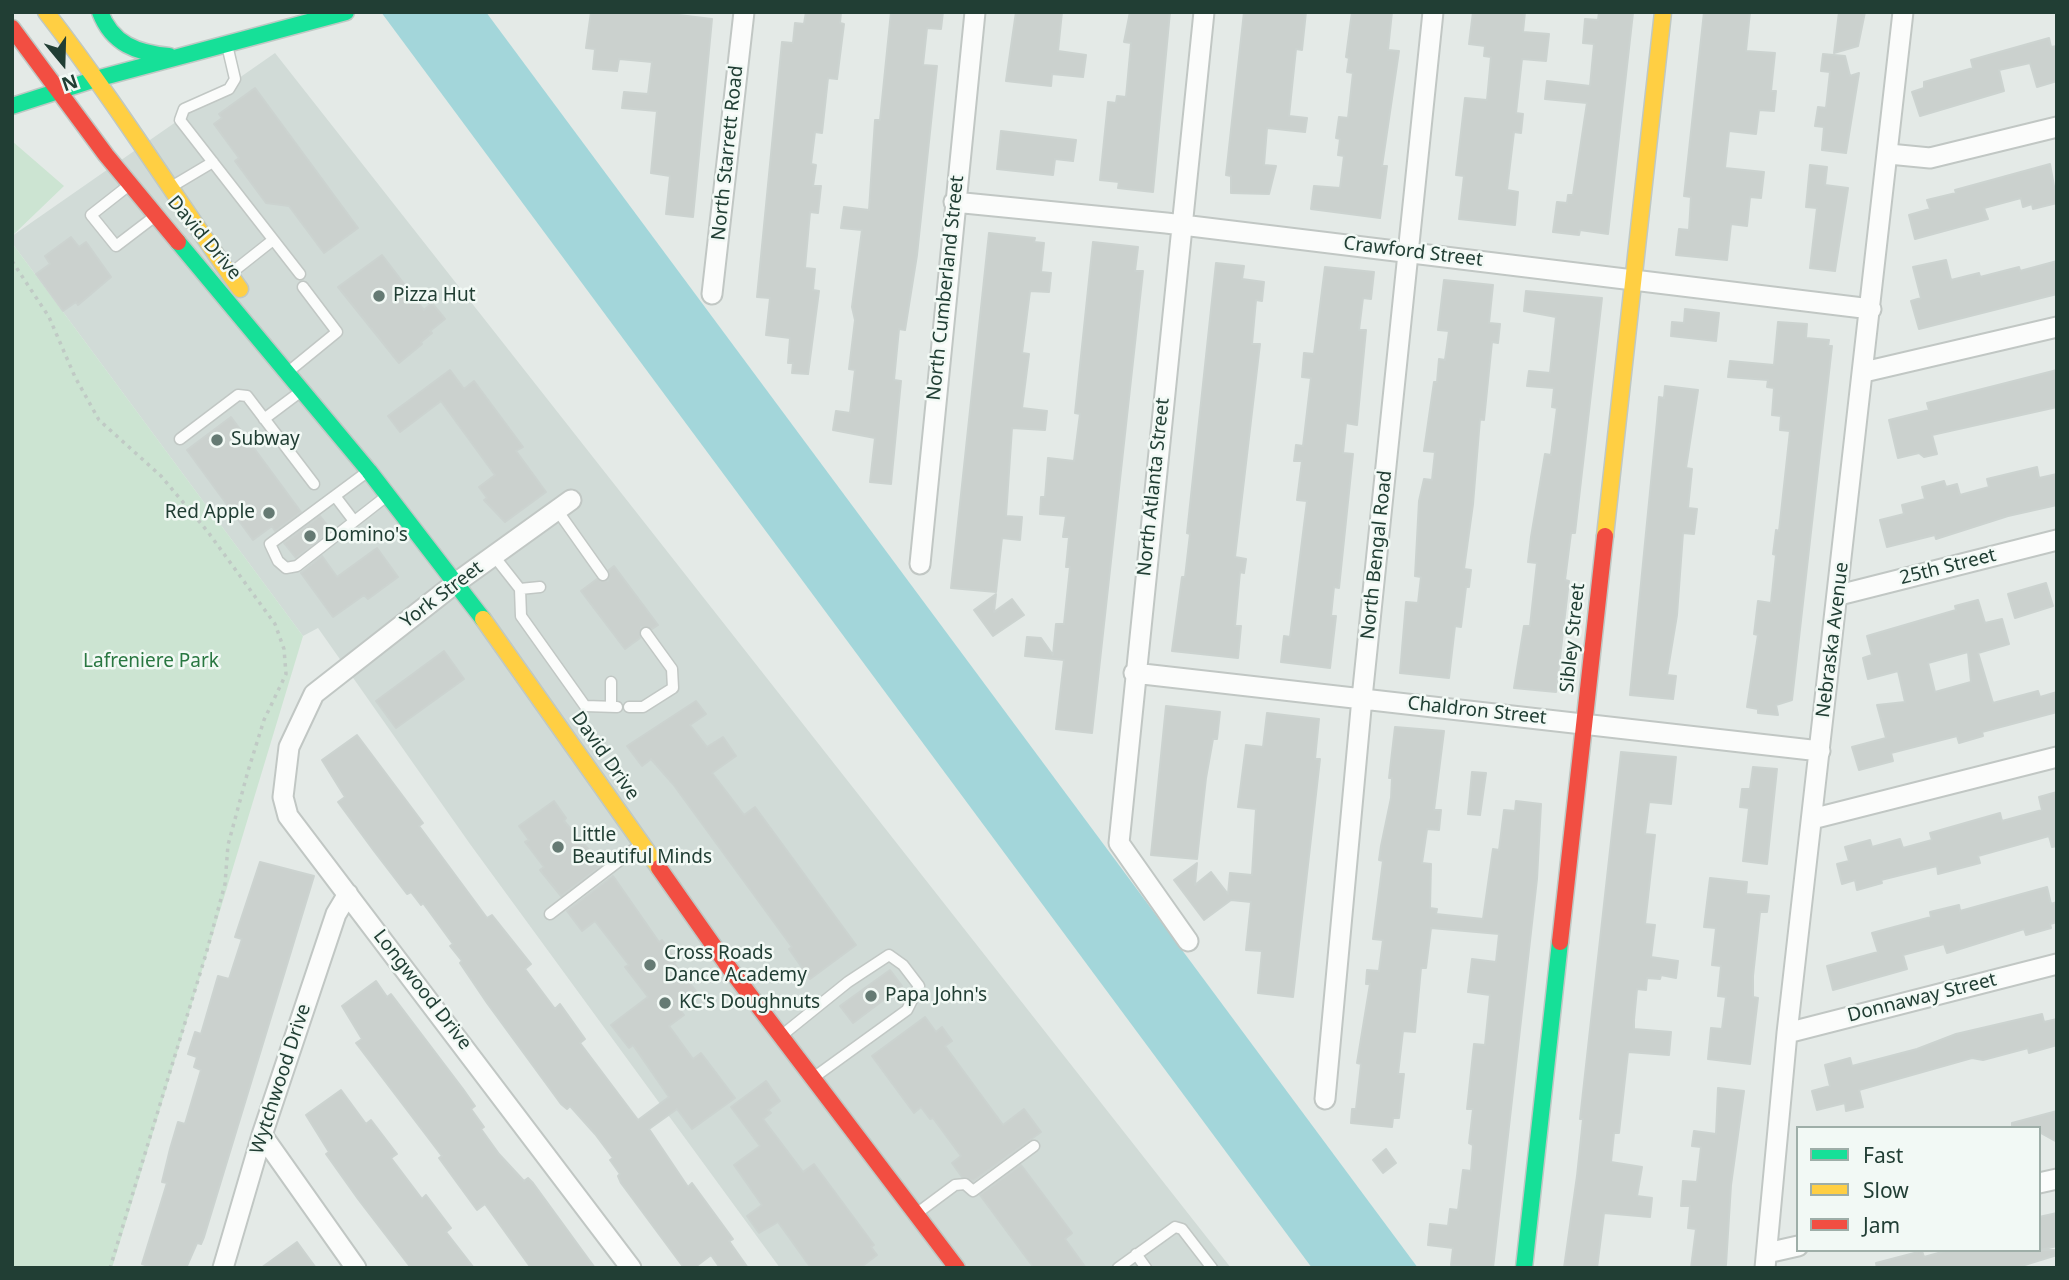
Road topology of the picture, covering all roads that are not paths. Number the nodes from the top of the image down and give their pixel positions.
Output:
1 (46, 12) edge
2 (100, 12) edge
3 (744, 12) edge
4 (975, 12) edge
5 (1205, 12) edge
6 (1433, 12) edge
7 (1662, 12) edge
8 (1903, 12) edge
9 (344, 13) edge
10 (12, 28) edge
11 (226, 44) junction
12 (179, 57) junction
13 (96, 79) junction
14 (60, 93) junction
15 (12, 106) edge
16 (2057, 127) edge
17 (1889, 153) junction
18 (213, 162) junction
19 (131, 184) junction
20 (168, 188) junction
21 (954, 202) junction
22 (157, 215) junction
23 (1182, 225) junction
24 (273, 240) junction
25 (1408, 252) junction
26 (229, 274) junction
27 (300, 274) dead end
28 (1632, 279) junction
29 (303, 287) dead end
30 (712, 294) dead end
31 (1871, 309) junction
32 (2057, 327) edge
33 (292, 370) junction
34 (1864, 372) junction
35 (305, 388) junction
36 (264, 419) junction
37 (180, 439) dead end
38 (369, 471) junction
39 (314, 484) dead end
40 (388, 495) junction
41 (335, 496) junction
42 (564, 505) joint
43 (354, 521) junction
44 (2057, 540) edge
45 (494, 556) junction
46 (920, 564) dead end
47 (603, 575) dead end
48 (457, 582) junction
49 (540, 587) dead end
50 (520, 589) junction
51 (1839, 595) junction
52 (646, 633) dead end
53 (1134, 673) junction
54 (611, 682) dead end
55 (314, 694) joint
56 (1362, 698) junction
57 (629, 707) dead end
58 (1585, 723) junction
59 (1820, 751) junction
60 (2057, 757) edge
61 (1812, 819) junction
62 (641, 844) junction
63 (348, 894) junction
64 (550, 914) dead end
65 (1188, 941) dead end
66 (2057, 964) edge
67 (1787, 1033) junction
68 (781, 1036) junction
69 (813, 1078) junction
70 (1325, 1099) dead end
71 (262, 1135) junction
72 (1034, 1146) dead end
73 (916, 1214) junction
74 (1796, 1247) edge
75 (1136, 1254) junction
76 (1766, 1260) edge
77 (223, 1268) edge
78 (356, 1268) edge
79 (631, 1268) edge
80 (957, 1268) edge
81 (1118, 1268) edge
82 (1146, 1268) edge
83 (1212, 1268) edge
84 (1524, 1268) edge

1 - 13 main road, David Drive
2 - 12 main road
3 - 30 street, North Starrett Road
4 - 21 street, North Cumberland Street
5 - 23 street, North Atlanta Street
6 - 25 street, North Bengal Road
7 - 28 main road, Sibley Street
8 - 17 street, Nebraska Avenue
9 - 11 main road
10 - 14 main road, David Drive
11 - 12 main road
11 - 18 lane
12 - 13 main road
13 - 14 main road
13 - 20 main road, David Drive
14 - 15 main road
14 - 19 main road, David Drive
16 - 17 street
17 - 31 street, Nebraska Avenue
18 - 20 lane
18 - 24 lane
19 - 22 main road, David Drive
19 - 22 lane
20 - 26 main road, David Drive
21 - 23 street, Crawford Street
21 - 46 street, North Cumberland Street
22 - 33 main road, David Drive
23 - 25 street, Crawford Street
23 - 53 street, North Atlanta Street
24 - 26 lane
24 - 27 lane
25 - 28 street, Crawford Street
25 - 56 street, North Bengal Road
26 - 33 main road, David Drive
28 - 31 street, Crawford Street
28 - 58 main road, Sibley Street
29 - 33 lane
31 - 34 street, Nebraska Avenue
32 - 34 street
33 - 35 main road, David Drive
34 - 51 street, Nebraska Avenue
35 - 36 lane
35 - 38 main road, David Drive
36 - 37 lane
36 - 39 lane
38 - 40 main road, David Drive
38 - 41 lane
40 - 43 lane
40 - 48 main road, David Drive
41 - 43 lane
41 - 43 lane
42 - 45 street, York Street
42 - 47 lane
44 - 51 street, 25th Street
45 - 48 street, York Street
45 - 50 lane
48 - 55 street, York Street
48 - 62 main road, David Drive
49 - 50 lane
50 - 54 lane
51 - 59 street, Nebraska Avenue
52 - 57 lane
53 - 56 street, Chaldron Street
53 - 65 street, North Atlanta Street
55 - 63 street, Longwood Drive
56 - 58 street, Chaldron Street
56 - 70 street, North Bengal Road
58 - 59 street, Chaldron Street
58 - 84 main road, Sibley Street
59 - 61 street, Nebraska Avenue
60 - 61 street
61 - 67 street, Nebraska Avenue
62 - 64 lane
62 - 68 main road, David Drive
63 - 71 street, Wytchwood Drive
63 - 79 street, Longwood Drive
66 - 67 street, Donnaway Street
67 - 76 street, Nebraska Avenue
68 - 69 main road, David Drive
68 - 69 lane
69 - 73 main road, David Drive
71 - 77 street, Wytchwood Drive
71 - 78 street
72 - 73 lane
73 - 80 main road, David Drive
74 - 76 street
75 - 81 lane
75 - 82 lane
75 - 83 lane

